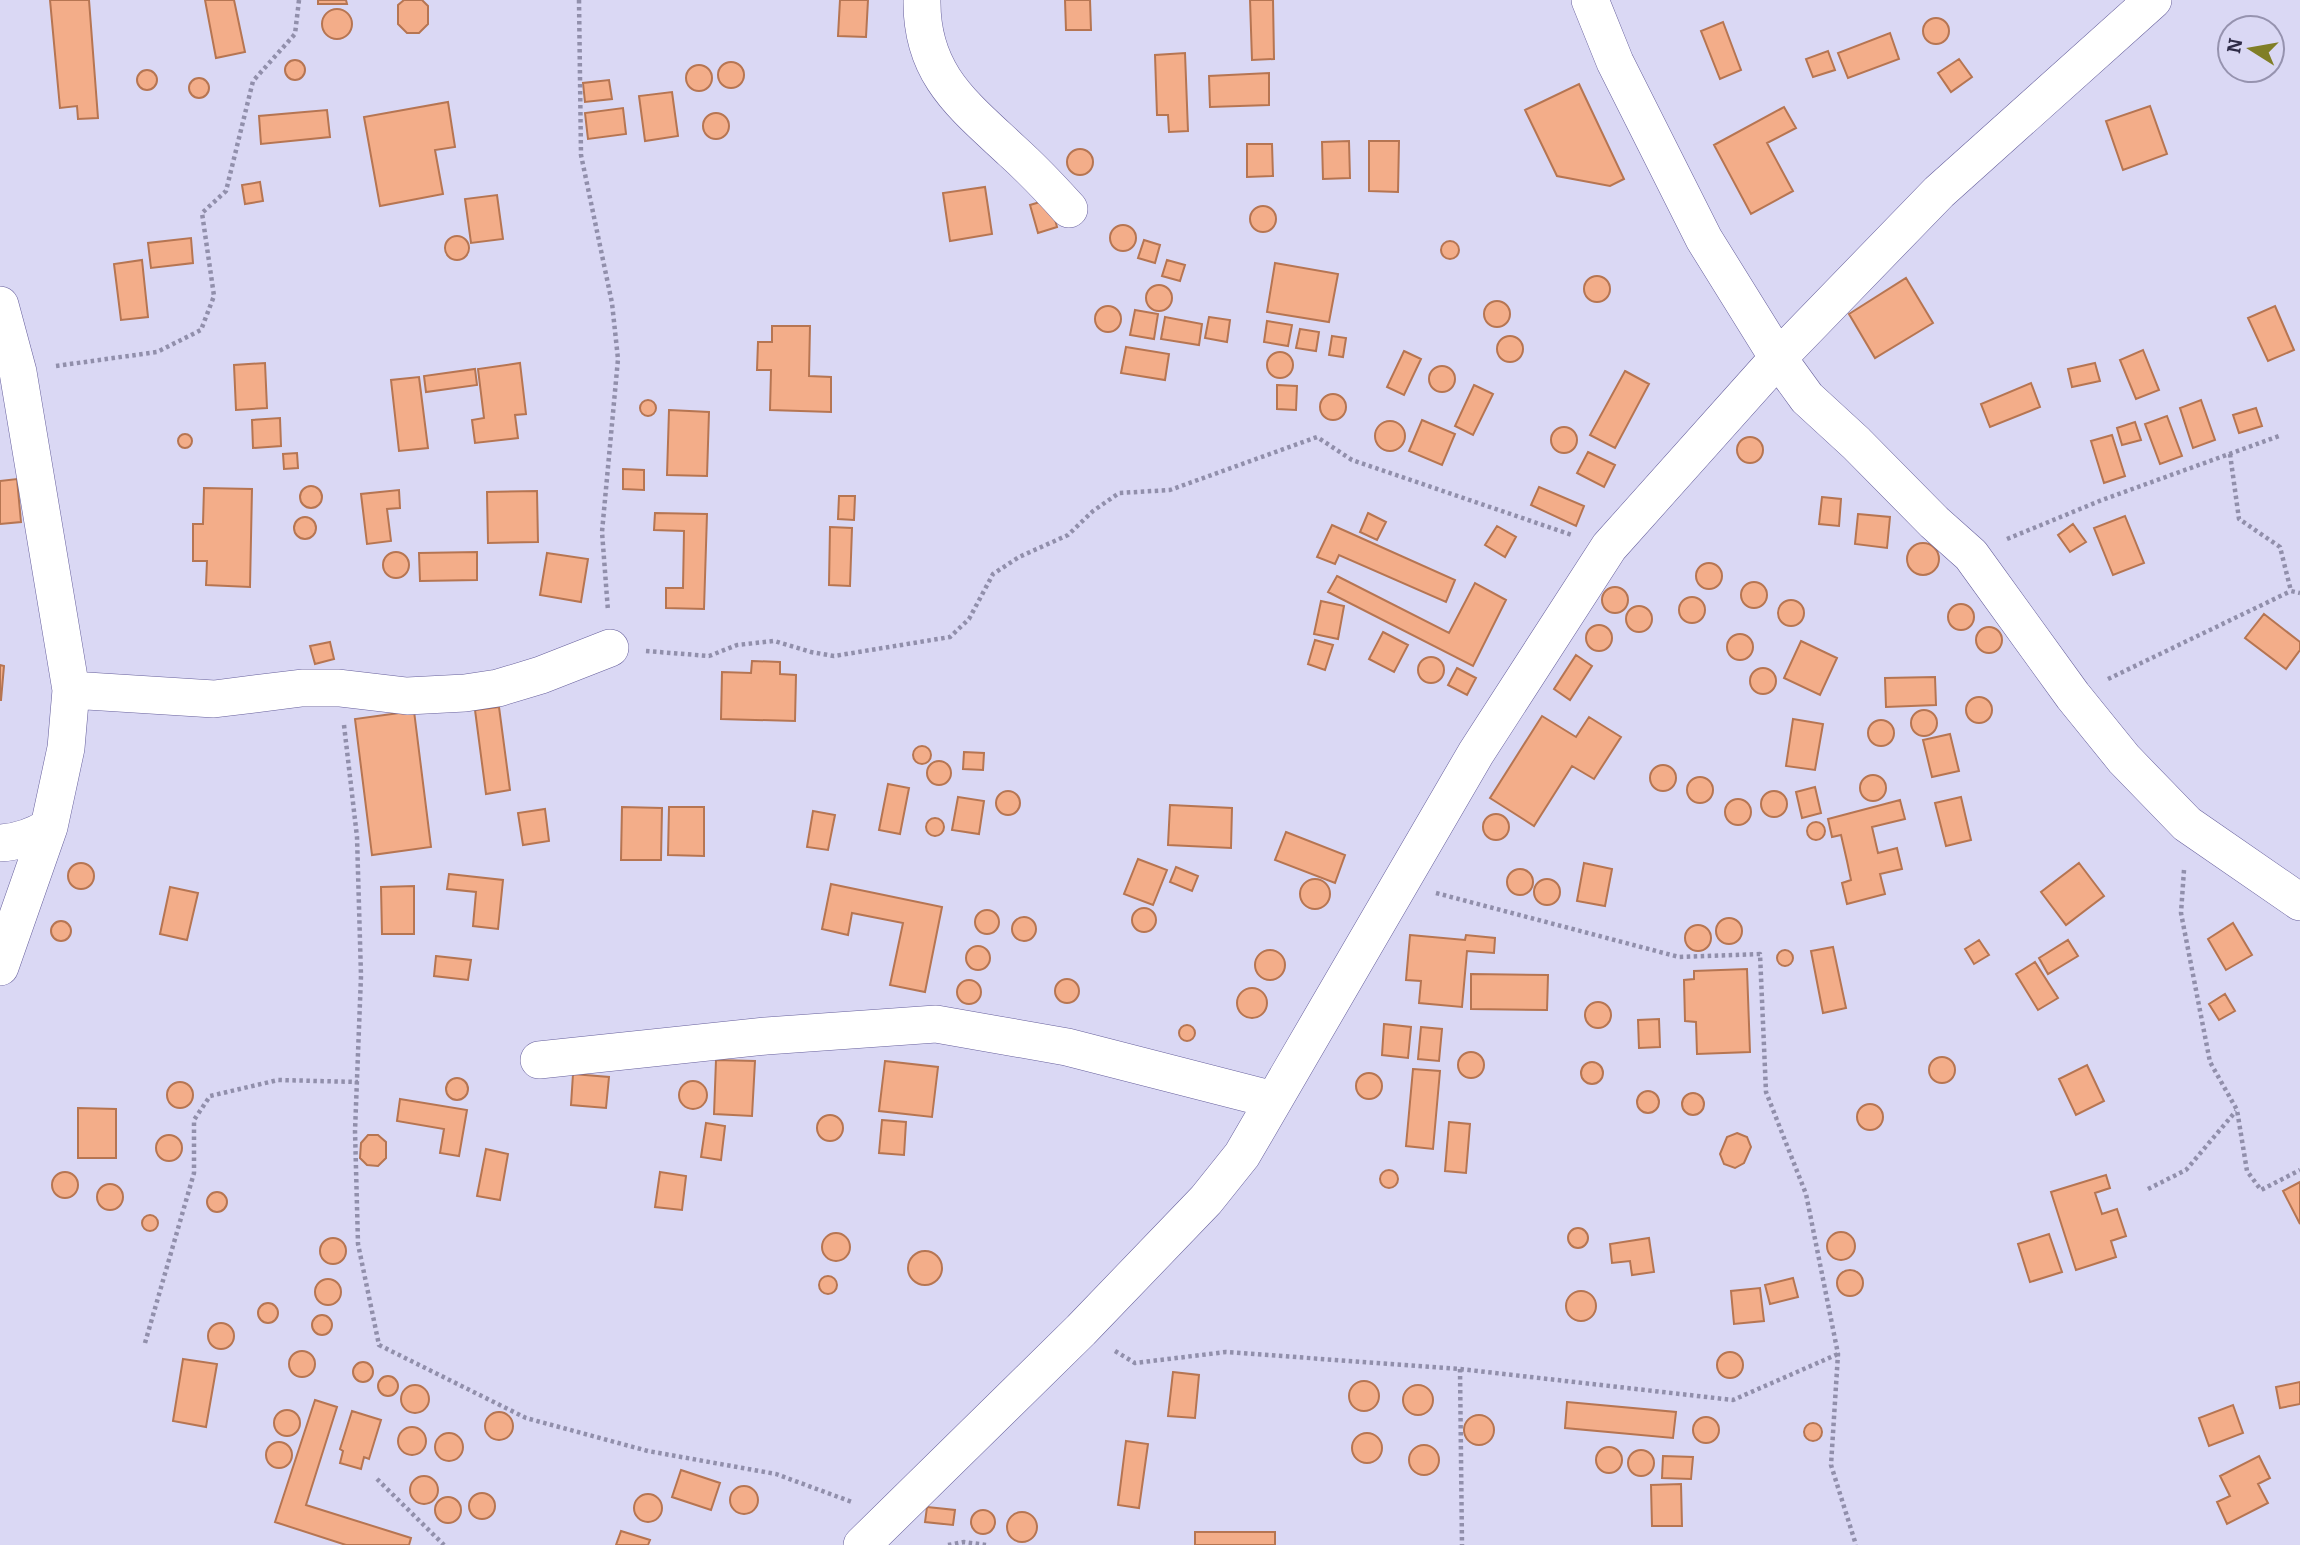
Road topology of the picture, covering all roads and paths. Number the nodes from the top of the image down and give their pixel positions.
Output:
1 (299, 0) edge
2 (579, 0) edge
3 (922, 0) edge
4 (1590, 0) edge
5 (2153, 0) edge
6 (1069, 209) dead end
7 (0, 305) edge
8 (1778, 358) junction
9 (18, 372) junction
10 (2279, 436) dead end
11 (2230, 454) junction
12 (1609, 547) junction
13 (1971, 555) junction
14 (2291, 591) junction
15 (2300, 593) edge
16 (610, 648) junction
17 (339, 688) junction
18 (71, 690) junction
19 (2073, 696) junction
20 (2187, 824) junction
21 (49, 827) junction
22 (0, 843) edge
23 (1398, 883) junction
24 (2300, 902) edge
25 (0, 967) edge
26 (539, 1060) dead end
27 (358, 1082) junction
28 (1274, 1100) junction
29 (2236, 1110) junction
30 (2300, 1170) edge
31 (2148, 1189) dead end
32 (1082, 1330) junction
33 (145, 1343) dead end
34 (1838, 1354) junction
35 (1460, 1369) junction
36 (377, 1479) dead end
37 (891, 1517) junction
38 (444, 1545) edge
39 (862, 1545) edge
40 (948, 1545) edge
41 (986, 1545) edge
42 (1462, 1545) edge
43 (1856, 1545) edge

1 - 9 path
2 - 16 path
3 - 6 street
4 - 8 street
5 - 8 street
7 - 9 street
8 - 12 street
8 - 13 street
9 - 18 street
10 - 11 path
11 - 13 path
11 - 14 path
12 - 16 path
12 - 23 street
13 - 19 street
14 - 15 path
14 - 19 path
16 - 17 street
17 - 18 street
17 - 27 path
18 - 21 street
19 - 20 street
20 - 24 street
20 - 29 path
21 - 22 street
21 - 25 street
23 - 28 street
23 - 34 path
26 - 28 street
27 - 33 path
27 - 37 path
28 - 32 street
29 - 30 path
29 - 31 path
32 - 35 path
32 - 37 street
34 - 35 path
34 - 43 path
35 - 42 path
36 - 38 path
37 - 39 street
40 - 41 path

